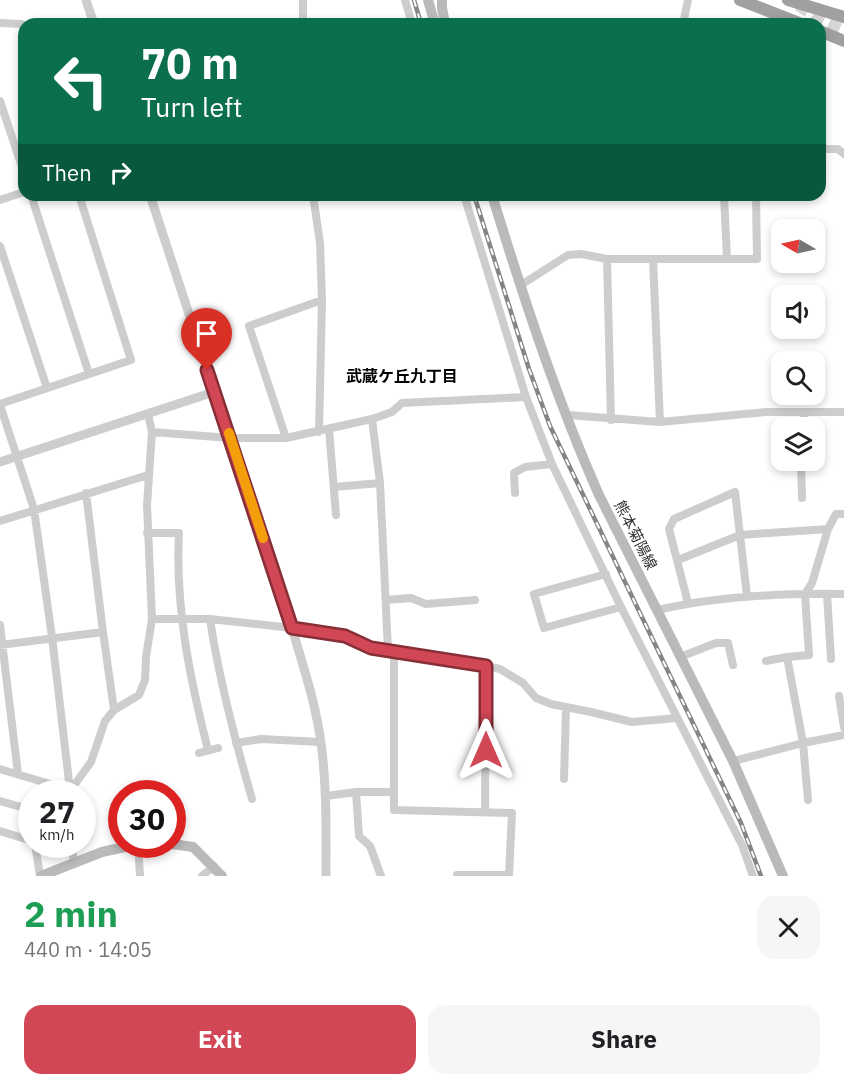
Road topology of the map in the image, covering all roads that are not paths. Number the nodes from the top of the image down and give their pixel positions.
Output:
1 (86, 0) edge
2 (303, 0) edge
3 (405, 0) edge
4 (428, 0) edge
5 (442, 0) edge
6 (688, 0) edge
7 (740, 0) edge
8 (786, 0) edge
9 (818, 0) edge
10 (765, 9) junction
11 (844, 16) edge
12 (92, 18) edge
13 (303, 18) edge
14 (410, 18) edge
15 (433, 18) edge
16 (444, 18) edge
17 (684, 18) edge
18 (787, 18) edge
19 (0, 23) edge
20 (18, 24) edge
21 (844, 27) edge
22 (826, 33) edge
23 (844, 40) edge
24 (0, 101) edge
25 (826, 149) edge
26 (844, 154) edge
27 (18, 155) edge
28 (18, 194) edge
29 (0, 200) edge
30 (33, 201) edge
31 (81, 201) edge
32 (152, 201) edge
33 (313, 201) edge
34 (466, 201) edge
35 (494, 201) edge
36 (724, 201) edge
37 (756, 201) edge
38 (0, 246) edge
39 (607, 259) junction
40 (653, 259) junction
41 (727, 259) junction
42 (520, 285) junction
43 (322, 300) junction
44 (89, 374) junction
45 (47, 388) junction
46 (214, 392) junction
47 (526, 397) junction
48 (0, 405) edge
49 (804, 412) junction
50 (844, 412) edge
51 (148, 414) junction
52 (568, 415) junction
53 (804, 417) edge
54 (372, 418) junction
55 (611, 420) junction
56 (660, 422) junction
57 (329, 429) junction
58 (152, 432) junction
59 (319, 432) junction
60 (230, 438) junction
61 (286, 438) junction
62 (17, 457) junction
63 (0, 462) edge
64 (552, 464) junction
65 (801, 471) edge
66 (148, 475) junction
67 (380, 483) junction
68 (334, 488) junction
69 (86, 494) junction
70 (514, 494) dead end
71 (802, 498) dead end
72 (34, 509) junction
73 (844, 514) edge
74 (336, 515) dead end
75 (0, 521) edge
76 (828, 529) junction
77 (147, 533) junction
78 (740, 535) junction
79 (678, 560) junction
80 (606, 574) junction
81 (805, 594) junction
82 (827, 594) junction
83 (844, 594) edge
84 (747, 596) junction
85 (386, 600) junction
86 (475, 600) dead end
87 (688, 603) junction
88 (621, 607) junction
89 (658, 610) junction
90 (152, 619) junction
91 (182, 619) junction
92 (210, 619) junction
93 (0, 625) edge
94 (292, 628) junction
95 (103, 632) junction
96 (52, 637) junction
97 (1, 645) edge
98 (391, 651) junction
99 (680, 657) junction
100 (787, 657) junction
101 (831, 658) dead end
102 (766, 661) dead end
103 (733, 665) dead end
104 (486, 666) junction
105 (839, 696) dead end
106 (566, 708) junction
107 (114, 710) junction
108 (677, 718) junction
109 (844, 727) edge
110 (844, 735) edge
111 (321, 742) junction
112 (236, 743) junction
113 (803, 743) junction
114 (218, 748) dead end
115 (208, 750) junction
116 (199, 753) dead end
117 (733, 761) junction
118 (0, 769) edge
119 (18, 774) junction
120 (564, 778) dead end
121 (35, 780) edge
122 (69, 780) edge
123 (78, 780) edge
124 (356, 792) junction
125 (394, 792) junction
126 (326, 795) junction
127 (252, 799) dead end
128 (808, 800) dead end
129 (0, 801) edge
130 (18, 806) edge
131 (486, 812) junction
132 (0, 831) edge
133 (18, 837) edge
134 (186, 846) edge
135 (108, 851) edge
136 (37, 858) edge
137 (139, 858) edge
138 (214, 866) junction
139 (68, 869) edge
140 (457, 875) edge
141 (40, 876) edge
142 (140, 876) edge
143 (202, 876) edge
144 (222, 876) edge
145 (326, 876) edge
146 (381, 876) edge
147 (509, 876) edge
148 (753, 876) edge
149 (783, 876) edge

1 - 12 street
2 - 13 street
3 - 14 street
4 - 15 main road
5 - 16 main road
6 - 17 street
7 - 10 highway
8 - 10 highway
8 - 11 highway
9 - 11 highway
10 - 18 highway
19 - 20 street
21 - 23 highway
22 - 23 highway
24 - 27 street
25 - 26 street
28 - 29 street
30 - 44 street
31 - 44 street
32 - 46 street
33 - 43 street
34 - 47 street
35 - 42 main road, 熊本菊陽線
36 - 41 street
37 - 41 street
38 - 45 street
39 - 40 street
39 - 42 street
39 - 55 street
40 - 41 street
40 - 56 street
42 - 52 main road, 熊本菊陽線
43 - 59 street
43 - 61 street
44 - 45 street
45 - 48 street
46 - 51 street
46 - 60 street
47 - 54 street
47 - 64 street
48 - 62 street
49 - 50 street
49 - 53 street
49 - 56 street
51 - 58 street
51 - 62 street
52 - 55 street
52 - 89 main road, 熊本菊陽線
54 - 57 street
54 - 67 street
55 - 56 street
57 - 59 street
57 - 68 street
58 - 60 street
58 - 66 street
59 - 61 street
60 - 61 street
60 - 94 street
62 - 63 street
62 - 72 street
64 - 70 street
64 - 80 street
65 - 71 street
66 - 69 street
66 - 77 street
67 - 68 street
67 - 85 street
68 - 74 street
69 - 72 street
69 - 95 street
72 - 75 street
72 - 96 street
73 - 76 street
76 - 78 street
76 - 81 street
77 - 90 street
77 - 91 street
78 - 79 street
78 - 79 street
78 - 84 street
79 - 87 street
80 - 88 street
80 - 88 street
81 - 82 street
81 - 84 street
81 - 100 street
82 - 83 street
82 - 101 street
84 - 87 street
85 - 86 street
85 - 98 street
87 - 89 street
88 - 108 street
89 - 99 main road, 熊本菊陽線
90 - 91 street
90 - 107 street
91 - 92 street
91 - 115 street
92 - 94 street
92 - 112 street
93 - 97 street
94 - 98 street
94 - 111 street
95 - 96 street
95 - 107 street
96 - 97 street
96 - 122 street
97 - 119 street
98 - 104 street
98 - 125 street
99 - 103 street
99 - 117 main road, 熊本菊陽線
100 - 102 street
100 - 113 street
104 - 106 street
104 - 131 street
105 - 109 street
106 - 108 street
106 - 120 street
107 - 123 street
108 - 148 street
110 - 113 street
111 - 112 street
111 - 126 street
112 - 127 street
113 - 117 street
113 - 128 street
114 - 115 street
115 - 116 street
117 - 149 main road, 熊本菊陽線
118 - 119 street
119 - 121 street
124 - 125 street
124 - 126 street
124 - 146 street
125 - 131 street
126 - 145 street
129 - 130 street
131 - 147 street
132 - 133 street
134 - 138 main road
135 - 139 main road
136 - 141 street
137 - 142 street
138 - 143 street
138 - 144 main road
139 - 141 main road
140 - 147 street

